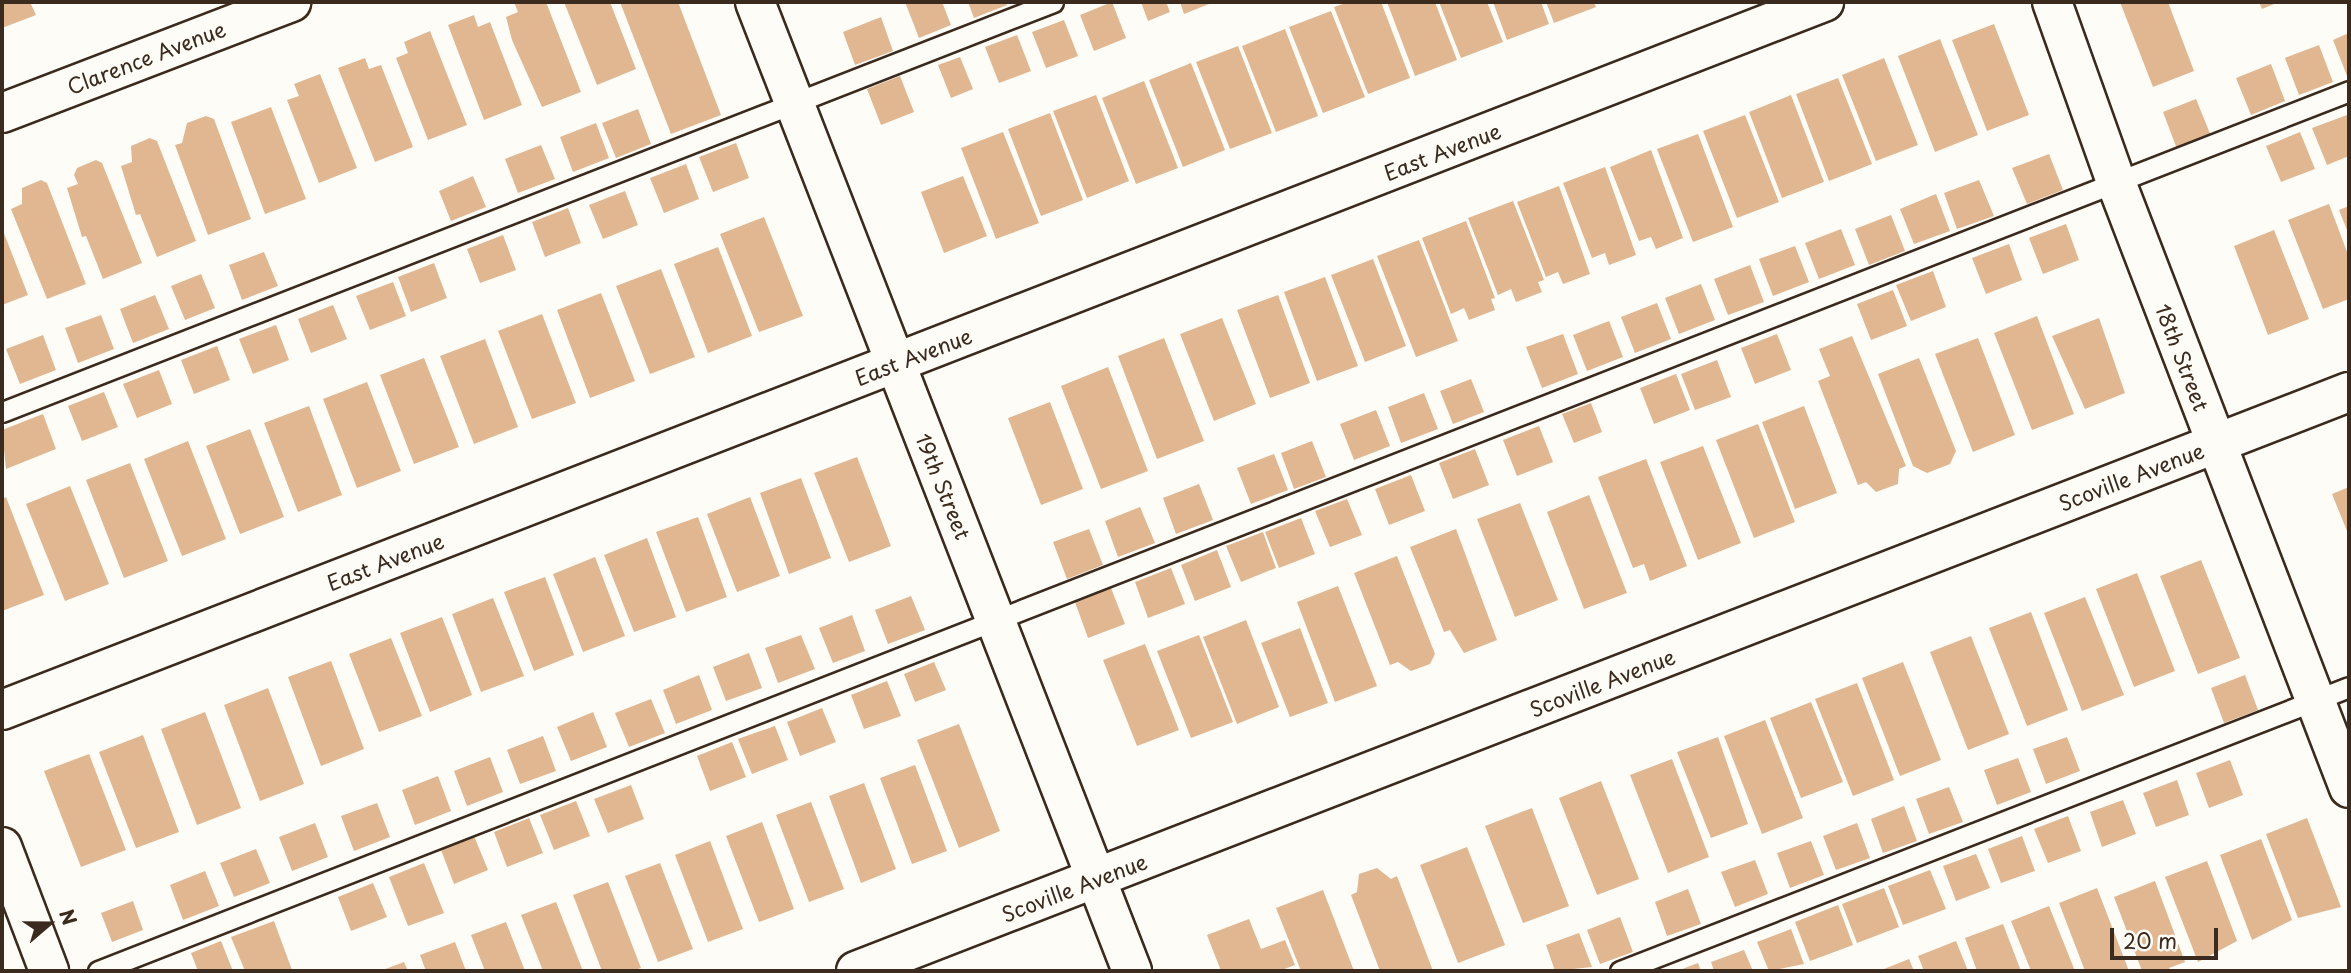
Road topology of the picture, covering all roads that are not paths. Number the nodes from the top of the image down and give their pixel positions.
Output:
1 (290, 2) edge
2 (755, 2) edge
3 (1053, 2) edge
4 (1824, 2) edge
5 (2052, 2) edge
6 (2349, 91) edge
7 (795, 103) junction
8 (2, 113) edge
9 (2116, 182) junction
10 (895, 363) junction
11 (2349, 391) edge
12 (2, 412) edge
13 (2216, 443) junction
14 (996, 619) junction
15 (2332, 694) edge
16 (2, 710) edge
17 (2349, 788) edge
18 (2, 847) edge
19 (1096, 878) junction
20 (49, 971) edge
21 (98, 971) edge
22 (856, 971) edge
23 (1132, 971) edge
24 (1620, 971) edge

1 - 8 street, Clarence Avenue
2 - 7 street, 19th Street
3 - 7 lane
4 - 10 street, East Avenue
5 - 9 street, 18th Street
6 - 9 lane
7 - 10 street, 19th Street
7 - 12 lane
9 - 13 street, 18th Street
9 - 14 lane
10 - 14 street, 19th Street
10 - 16 street, East Avenue
11 - 13 street, Scoville Avenue
13 - 15 street, 18th Street
13 - 19 street, Scoville Avenue
14 - 19 street, 19th Street
14 - 21 lane
15 - 17 street, 18th Street
15 - 24 lane
18 - 20 street
19 - 22 street, Scoville Avenue
19 - 23 street, 19th Street

